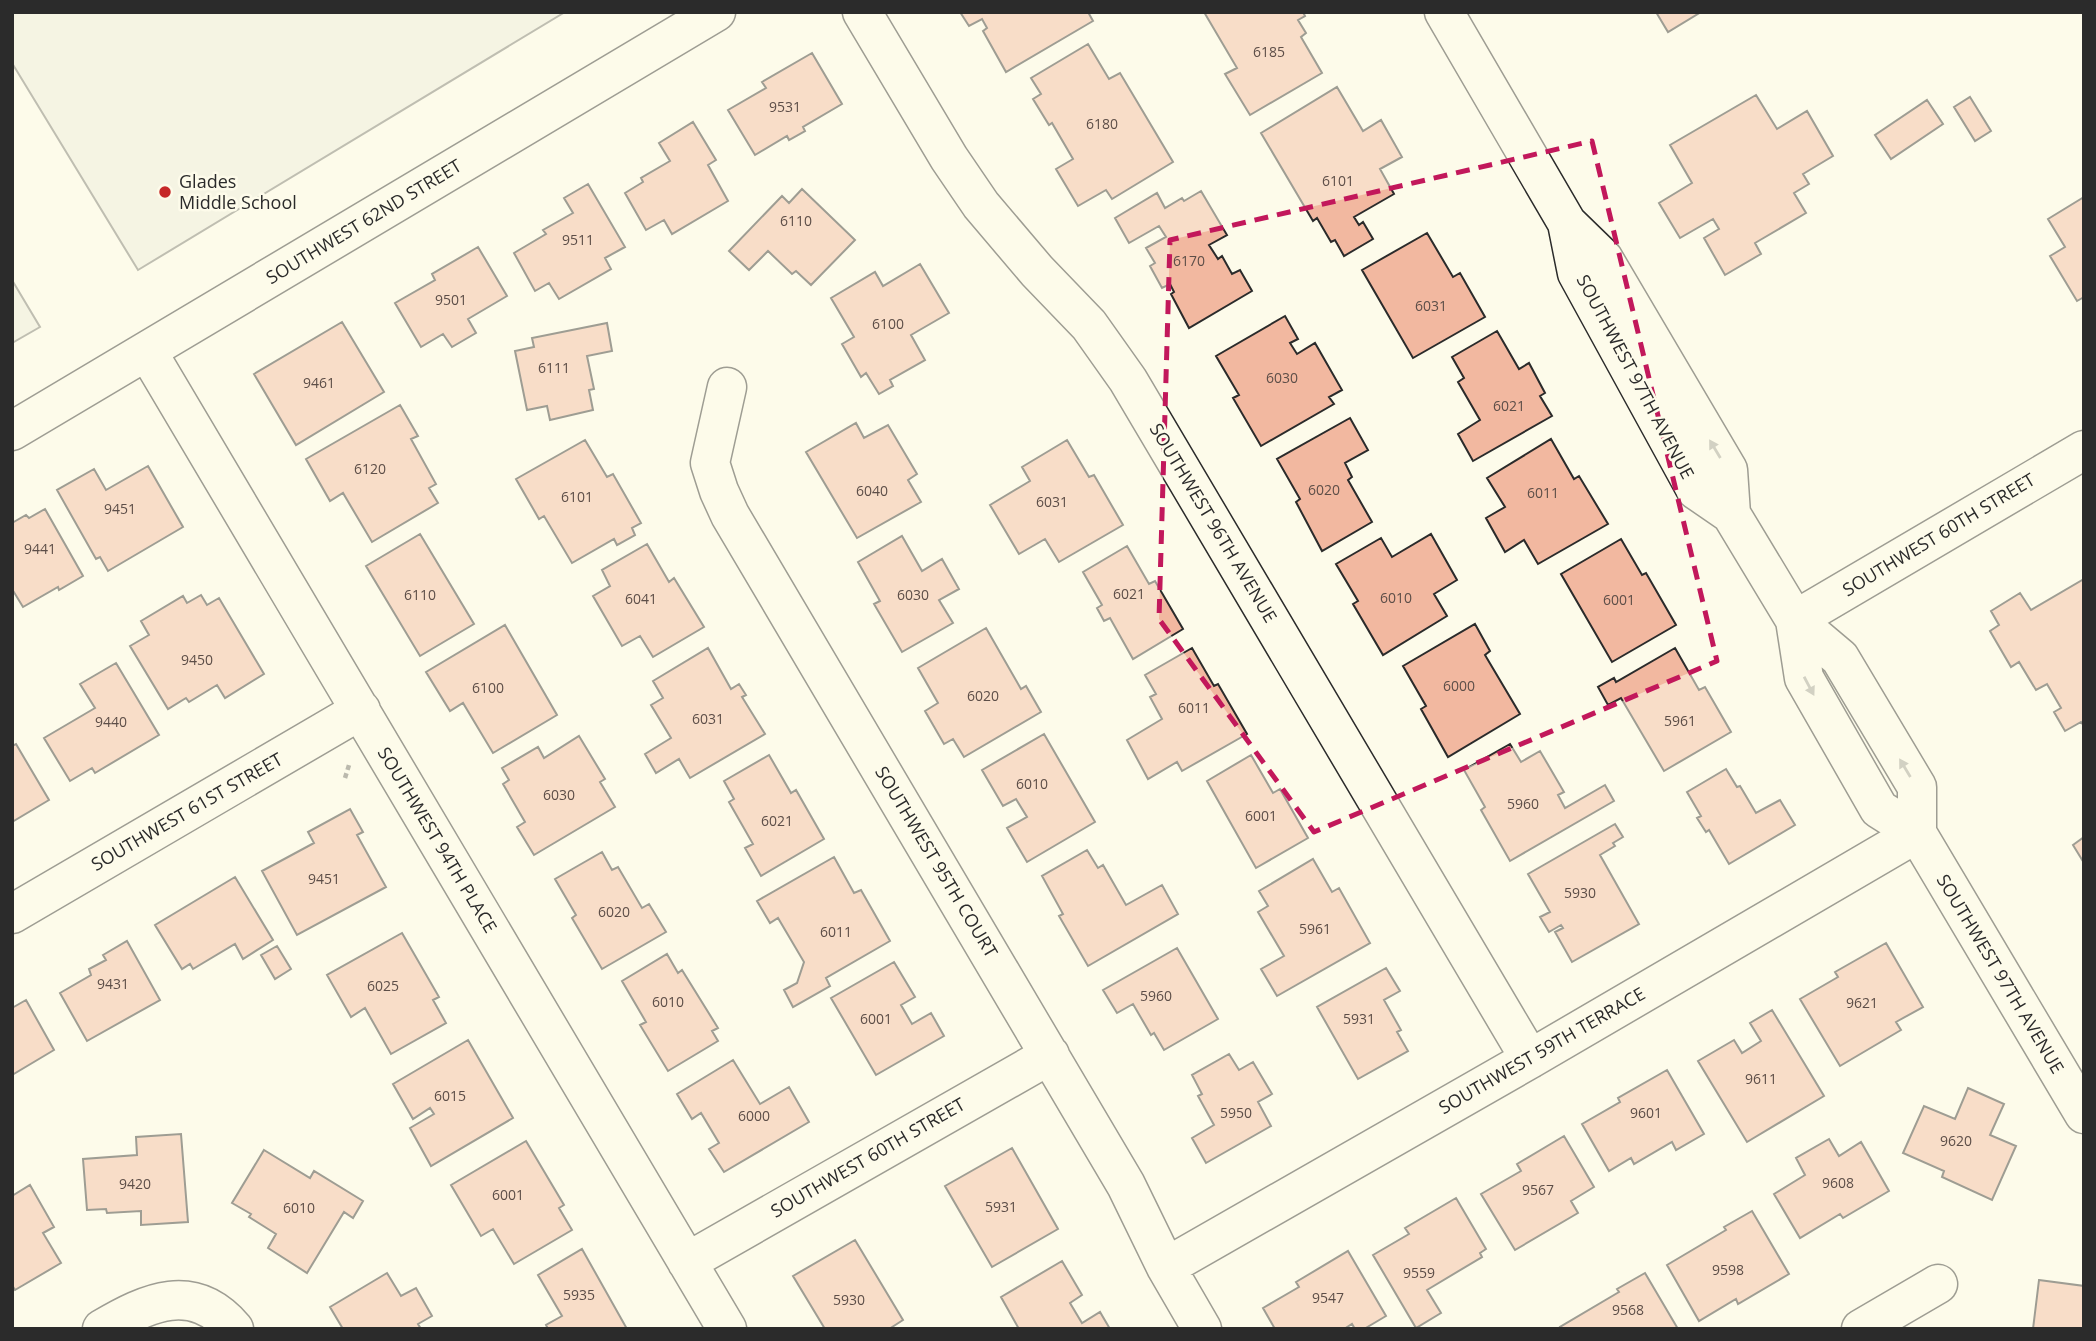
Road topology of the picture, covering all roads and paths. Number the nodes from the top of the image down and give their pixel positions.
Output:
1 (716, 12) edge
2 (862, 12) edge
3 (1444, 12) edge
4 (147, 351) junction
5 (727, 387) dead end
6 (12, 431) edge
7 (2084, 450) edge
8 (1795, 620) junction
9 (361, 710) junction
10 (1917, 833) junction
11 (12, 914) edge
12 (1050, 1055) junction
13 (1530, 1059) junction
14 (2084, 1114) edge
15 (687, 1262) junction
16 (1166, 1267) junction
17 (1938, 1284) dead end
18 (102, 1329) edge
19 (234, 1329) edge
20 (727, 1329) edge
21 (1202, 1329) edge
22 (1861, 1329) edge

1 - 4 street, SOUTHWEST 62ND STREET
2 - 13 street, SOUTHWEST 96TH AVENUE
3 - 8 street, SOUTHWEST 97TH AVENUE
4 - 6 street, SOUTHWEST 62ND STREET
4 - 9 street, SOUTHWEST 94TH PLACE
5 - 12 street, SOUTHWEST 95TH COURT
7 - 8 street, SOUTHWEST 60TH STREET
8 - 10 street, SOUTHWEST 97TH AVENUE
9 - 11 street, SOUTHWEST 61ST STREET
9 - 15 street, SOUTHWEST 94TH PLACE
10 - 13 street, SOUTHWEST 59TH TERRACE
10 - 14 street, SOUTHWEST 97TH AVENUE
12 - 15 street, SOUTHWEST 60TH STREET
12 - 16 street, SOUTHWEST 95TH COURT
13 - 16 street, SOUTHWEST 59TH TERRACE
15 - 20 street, SOUTHWEST 94TH PLACE
16 - 21 street, SOUTHWEST 95TH COURT
17 - 22 street
18 - 19 street

